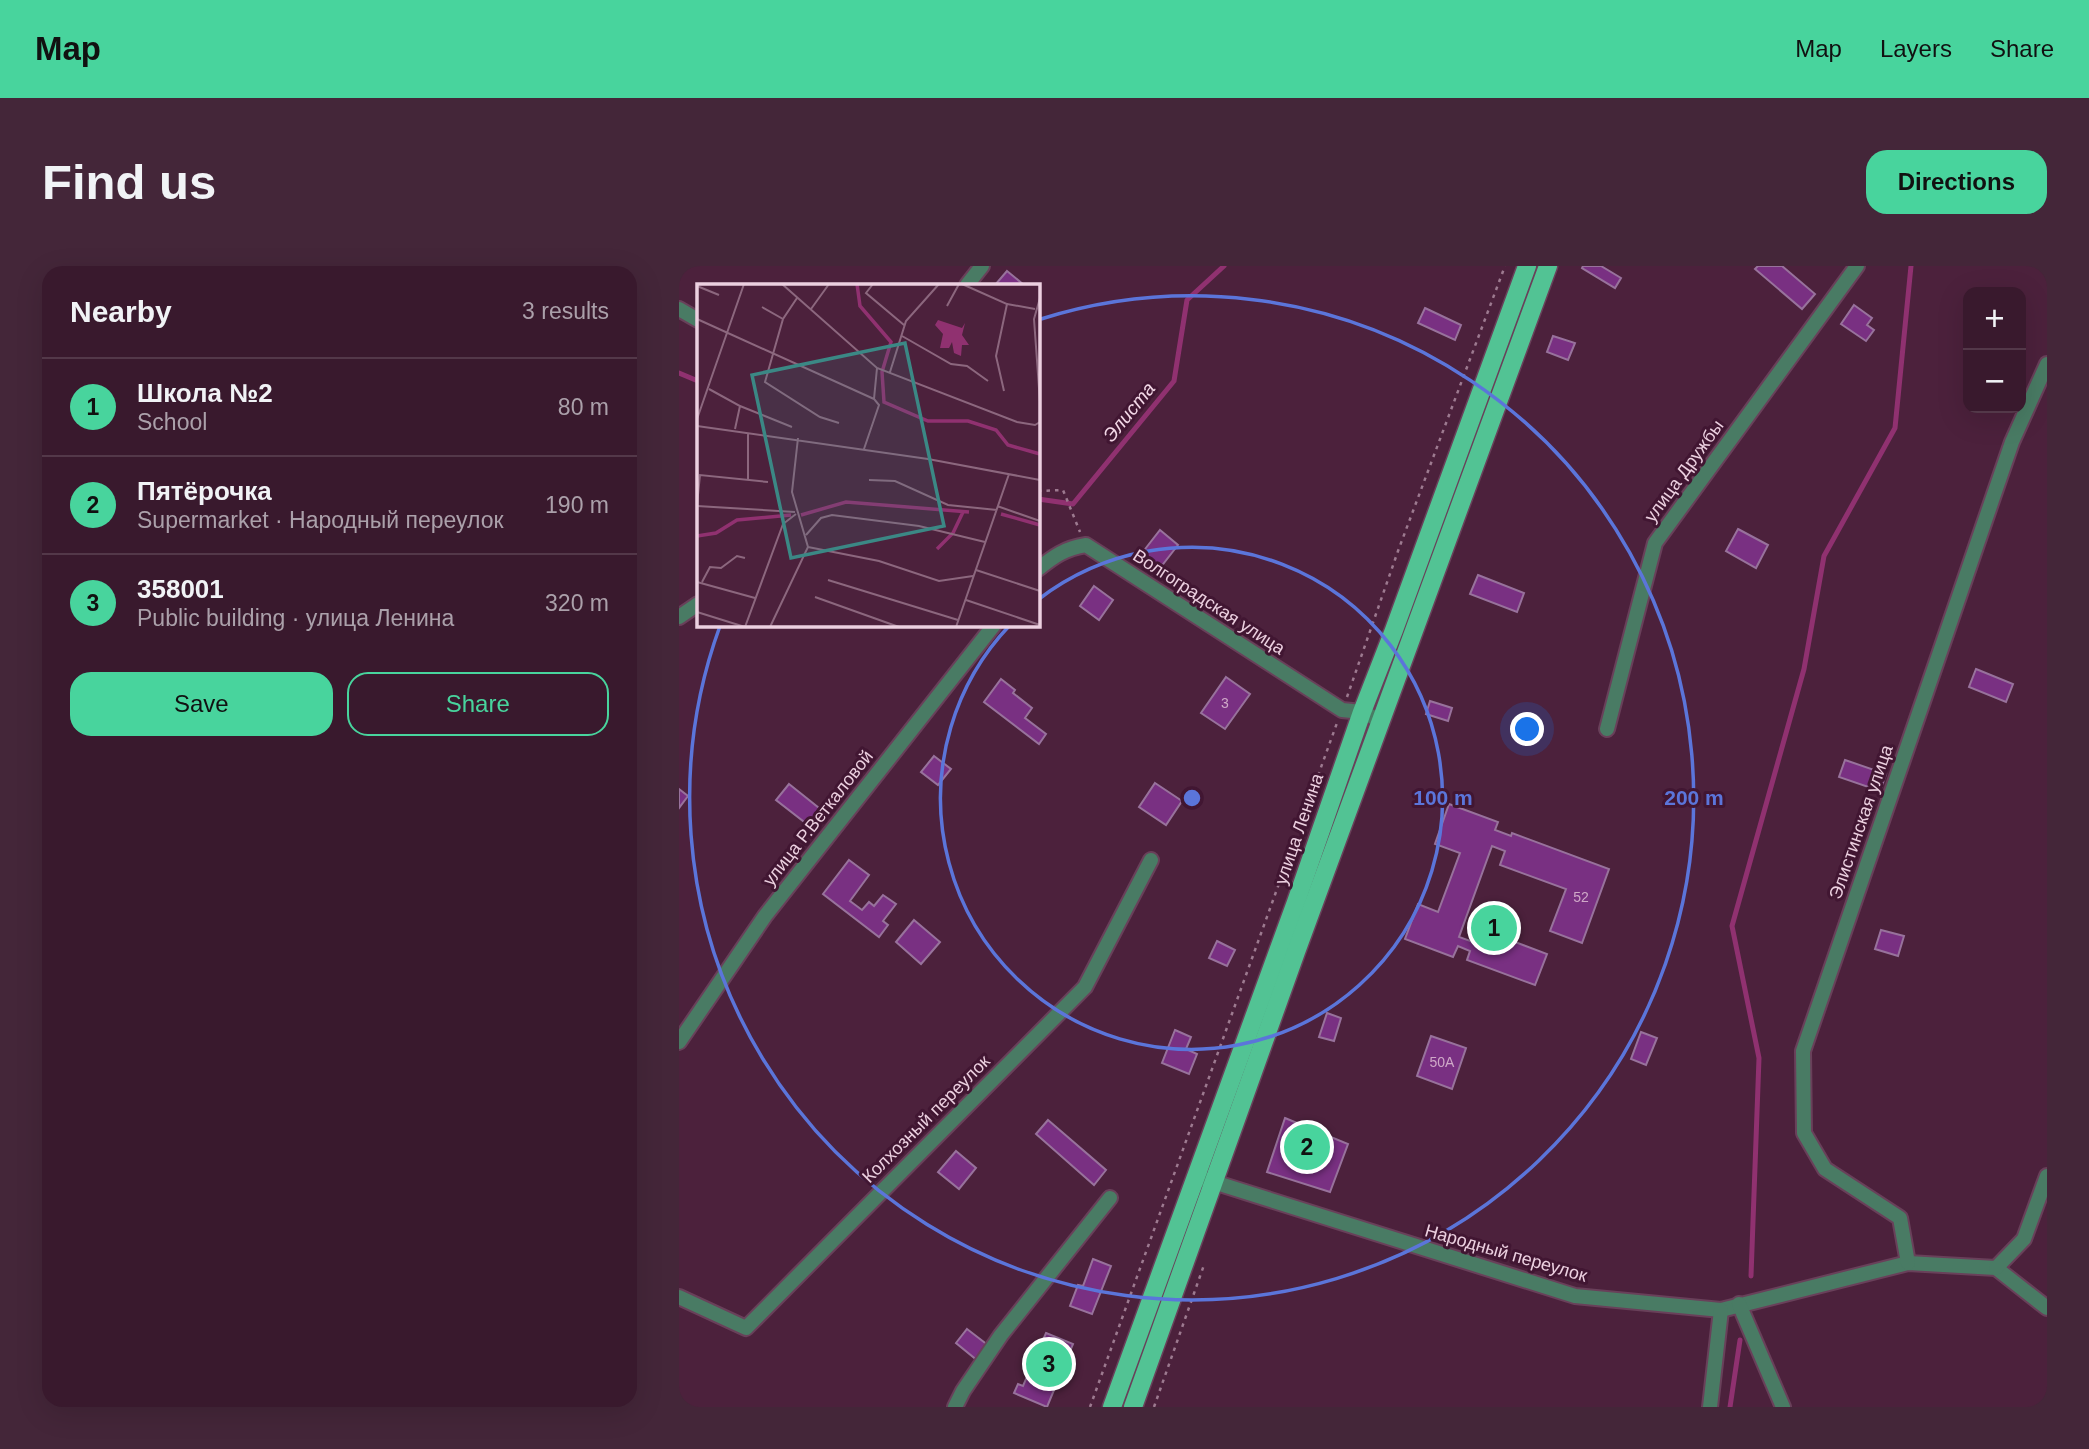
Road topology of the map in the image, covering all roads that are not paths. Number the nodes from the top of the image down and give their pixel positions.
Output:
1 (982, 266) edge
2 (1527, 266) edge
3 (1548, 266) edge
4 (1857, 266) edge
5 (968, 284) edge
6 (679, 309) edge
7 (697, 319) edge
8 (2047, 364) edge
9 (1039, 568) edge
10 (697, 605) edge
11 (679, 617) edge
12 (993, 626) edge
13 (1362, 712) junction
14 (1381, 721) junction
15 (1607, 729) dead end
16 (1151, 860) dead end
17 (679, 1042) edge
18 (2047, 1176) edge
19 (1196, 1177) junction
20 (1215, 1183) junction
21 (1109, 1198) dead end
22 (1908, 1263) junction
23 (1996, 1268) junction
24 (679, 1297) edge
25 (1739, 1304) junction
26 (2047, 1308) edge
27 (1721, 1310) junction
28 (955, 1407) edge
29 (1112, 1407) edge
30 (1133, 1407) edge
31 (1710, 1407) edge
32 (1783, 1407) edge

1 - 5 street
2 - 13 main road, улица Ленина
3 - 14 main road
4 - 15 street, улица Дружбы
6 - 7 street
8 - 22 street, Элистинская улица
9 - 13 street, Волгоградская улица
10 - 11 street
12 - 17 street, улица Р.Веткаловой
13 - 14 street, Волгоградская улица
13 - 19 main road, улица Ленина
14 - 20 main road
16 - 24 street, Колхозный переулок
18 - 23 street
19 - 20 street, Народный переулок
19 - 29 main road, улица Ленина
20 - 27 street, Народный переулок
20 - 30 main road
21 - 28 street
22 - 23 street, Народный переулок
22 - 25 street, Народный переулок
23 - 26 street
25 - 27 street, Народный переулок
25 - 32 street
27 - 31 street

